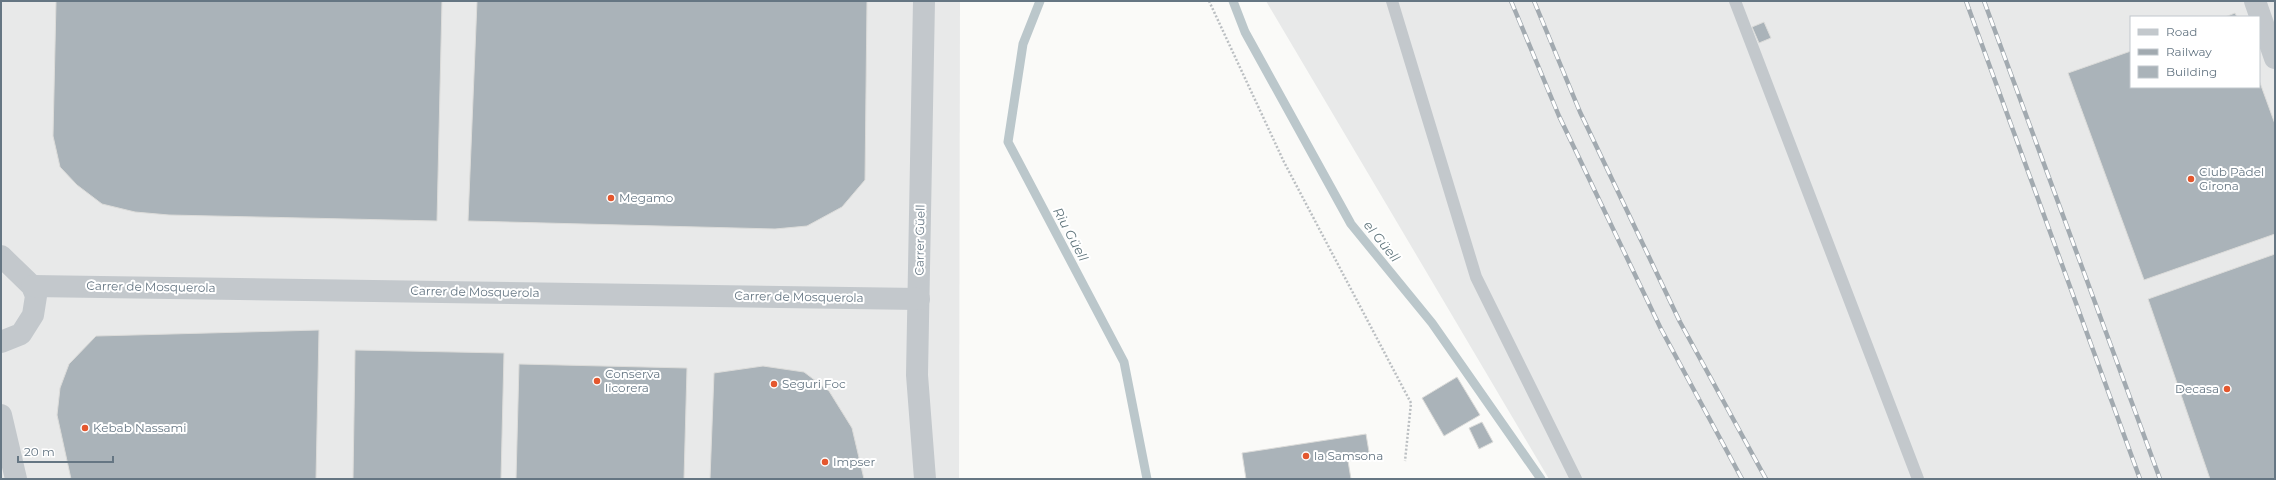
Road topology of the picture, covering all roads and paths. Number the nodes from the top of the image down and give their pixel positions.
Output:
1 (924, 1) edge
2 (1209, 1) edge
3 (1392, 1) edge
4 (1735, 1) edge
5 (2255, 1) edge
6 (2275, 58) edge
7 (1, 256) edge
8 (32, 286) junction
9 (919, 299) junction
10 (1, 342) edge
11 (1, 415) edge
12 (1405, 461) dead end
13 (16, 479) edge
14 (925, 479) edge
15 (1576, 479) edge
16 (1918, 479) edge

1 - 9 street, Carrer Güell
2 - 12 path
3 - 15 lane
4 - 16 lane
5 - 6 street
7 - 8 street
8 - 9 street, Carrer de Mosquerola
8 - 10 street
9 - 14 street, Carrer Güell
11 - 13 street

